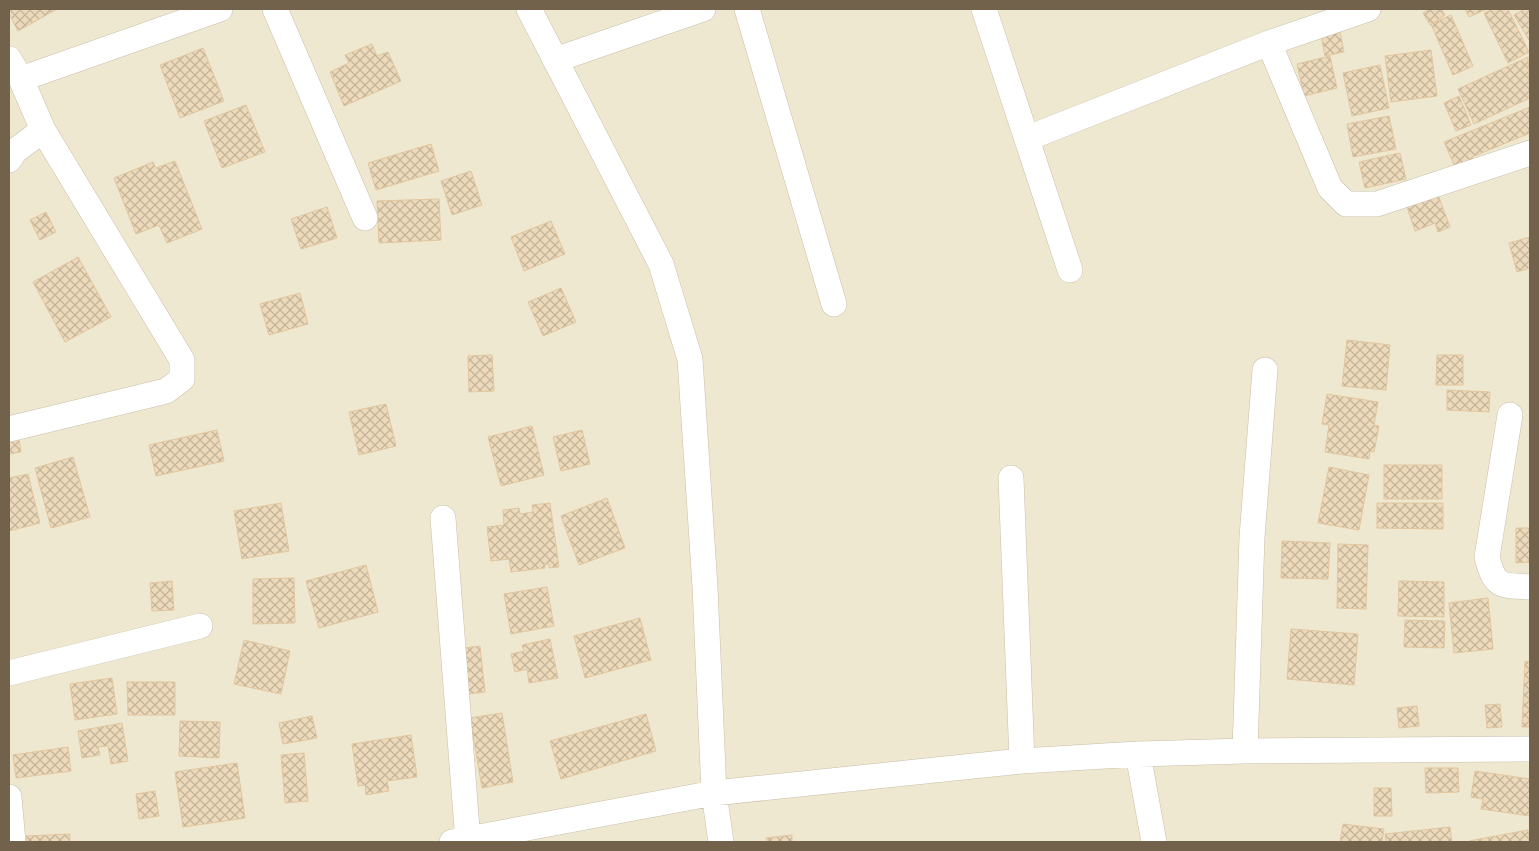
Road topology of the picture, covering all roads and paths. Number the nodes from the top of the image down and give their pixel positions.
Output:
1 (220, 9) edge
2 (275, 9) edge
3 (528, 9) edge
4 (703, 9) edge
5 (747, 9) edge
6 (984, 9) edge
7 (1368, 9) edge
8 (1269, 43) junction
9 (555, 60) junction
10 (15, 69) edge
11 (43, 130) junction
12 (1028, 138) junction
13 (1530, 153) edge
14 (9, 160) edge
15 (366, 218) dead end
16 (1070, 270) dead end
17 (834, 304) dead end
18 (1265, 370) dead end
19 (1510, 415) dead end
20 (9, 429) edge
21 (1011, 478) dead end
22 (443, 518) dead end
23 (1530, 587) edge
24 (200, 626) dead end
25 (9, 673) edge
26 (1530, 749) edge
27 (1245, 751) junction
28 (1138, 754) junction
29 (1022, 761) junction
30 (714, 793) junction
31 (9, 797) edge
32 (462, 841) edge
33 (13, 842) edge
34 (721, 842) edge
35 (1154, 842) edge

1 - 10 street
2 - 15 street
3 - 9 street
4 - 9 street
5 - 17 street
6 - 12 street
7 - 8 street
8 - 12 street
8 - 13 street
9 - 30 street
10 - 11 street
11 - 14 street
11 - 20 street
12 - 16 street
18 - 27 street
19 - 23 street
21 - 29 street
22 - 32 street
24 - 25 street
26 - 27 street
27 - 28 street
28 - 29 street
28 - 35 street
29 - 30 street
30 - 32 street
30 - 34 street
31 - 33 street

